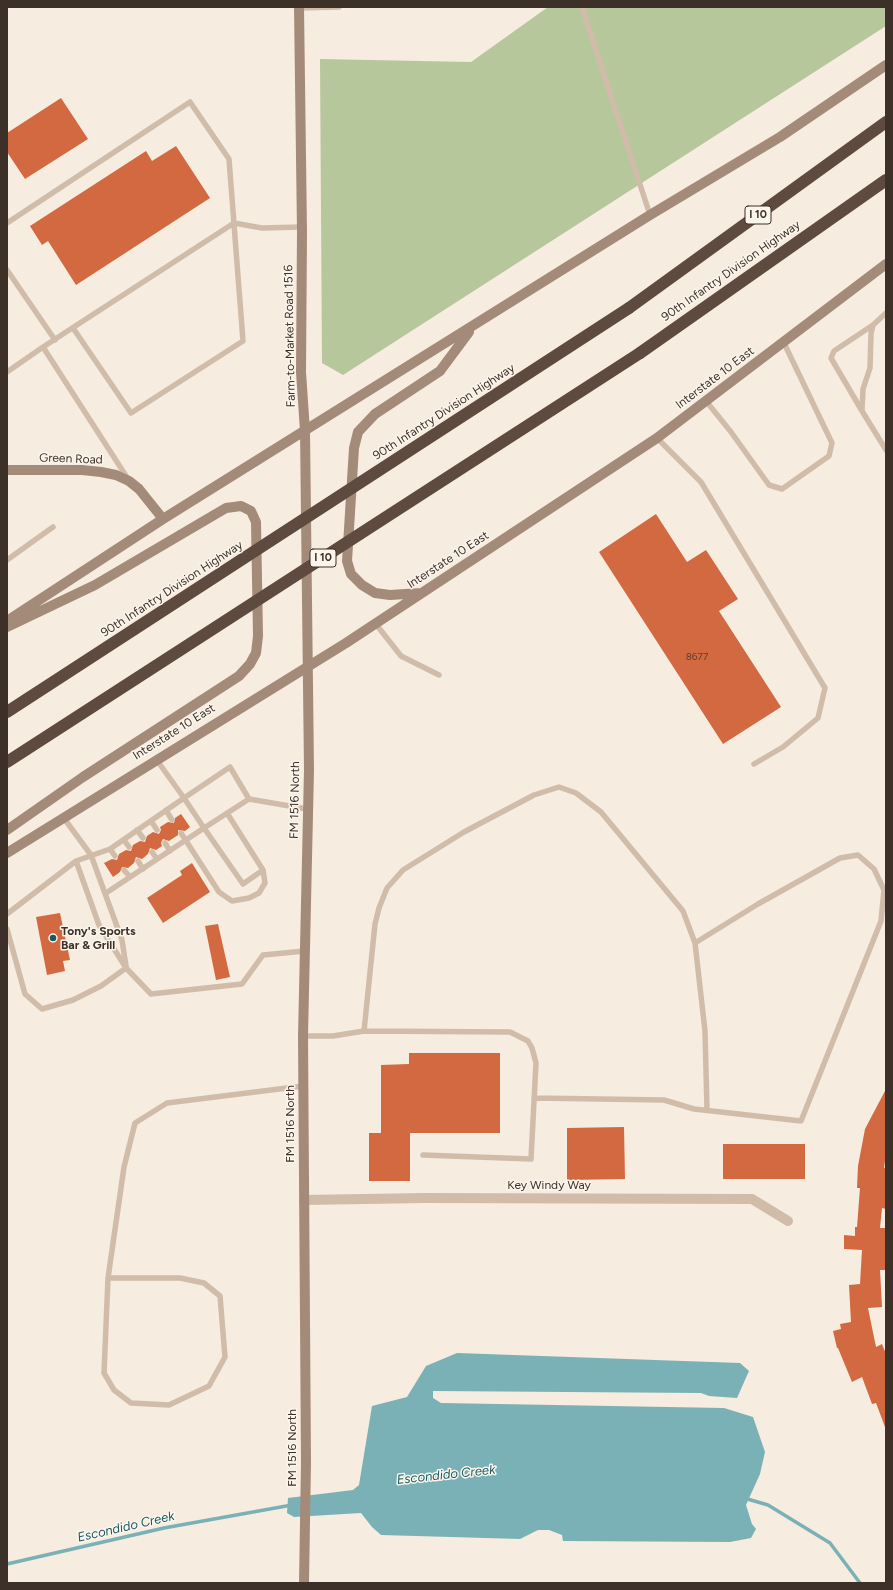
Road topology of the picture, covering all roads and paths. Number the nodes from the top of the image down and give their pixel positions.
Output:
1 (338, 7) edge
2 (582, 7) edge
3 (299, 8) edge
4 (886, 65) edge
5 (886, 122) edge
6 (886, 180) edge
7 (650, 215) junction
8 (7, 223) edge
9 (234, 223) junction
10 (302, 227) junction
11 (886, 264) edge
12 (7, 270) edge
13 (886, 312) edge
14 (873, 325) junction
15 (472, 327) junction
16 (73, 328) junction
17 (55, 340) junction
18 (784, 343) junction
19 (44, 348) junction
20 (7, 372) edge
21 (706, 401) junction
22 (862, 411) junction
23 (305, 431) junction
24 (657, 438) junction
25 (886, 450) edge
26 (7, 470) edge
27 (129, 481) junction
28 (163, 519) junction
29 (53, 527) dead end
30 (7, 560) edge
31 (422, 593) junction
32 (7, 621) edge
33 (375, 624) junction
34 (7, 627) edge
35 (308, 665) junction
36 (440, 675) dead end
37 (7, 712) edge
38 (156, 759) junction
39 (7, 762) edge
40 (754, 764) dead end
41 (184, 798) junction
42 (248, 799) junction
43 (307, 809) junction
44 (166, 810) junction
45 (227, 813) junction
46 (63, 817) junction
47 (172, 820) dead end
48 (151, 821) junction
49 (204, 828) junction
50 (7, 830) edge
51 (137, 830) junction
52 (156, 830) dead end
53 (181, 833) dead end
54 (143, 838) dead end
55 (124, 840) junction
56 (185, 840) junction
57 (166, 843) dead end
58 (129, 847) dead end
59 (110, 849) junction
60 (170, 851) junction
61 (7, 852) edge
62 (152, 852) dead end
63 (91, 855) junction
64 (115, 856) dead end
65 (157, 859) junction
66 (76, 861) junction
67 (138, 861) dead end
68 (143, 868) junction
69 (124, 870) dead end
70 (263, 870) junction
71 (130, 877) junction
72 (106, 893) junction
73 (7, 914) edge
74 (7, 929) edge
75 (695, 942) junction
76 (305, 951) junction
77 (126, 968) junction
78 (364, 1031) junction
79 (303, 1036) junction
80 (303, 1086) junction
81 (534, 1098) junction
82 (708, 1110) junction
83 (423, 1155) dead end
84 (304, 1200) junction
85 (788, 1221) dead end
86 (108, 1278) junction
87 (304, 1583) edge

1 - 3 lane
2 - 7 lane
3 - 10 main road, Farm-to-Market Road 1516
4 - 7 main road
5 - 37 highway, 90th Infantry Division Highway / I 10, bridge
6 - 39 highway, 90th Infantry Division Highway / I 10, bridge
7 - 15 main road
8 - 9 lane
9 - 10 lane
9 - 16 lane
9 - 16 lane
10 - 23 main road, Farm-to-Market Road 1516
11 - 18 main road, Interstate 10 East
12 - 17 lane
13 - 14 lane
14 - 22 lane
14 - 22 lane
15 - 23 main road
15 - 31 main road
16 - 17 lane
17 - 19 lane
18 - 21 main road, Interstate 10 East
18 - 21 lane
19 - 20 lane
19 - 27 lane
21 - 24 main road, Interstate 10 East
22 - 25 lane
23 - 28 main road
23 - 35 main road, Farm-to-Market Road 1516
24 - 31 main road, Interstate 10 East
24 - 40 lane
26 - 27 main road, Green Road
27 - 28 main road, Green Road
28 - 32 main road
29 - 30 lane
31 - 33 main road, Interstate 10 East
33 - 35 main road, Interstate 10 East
33 - 36 lane
34 - 50 main road
35 - 38 main road, Interstate 10 East
35 - 43 main road, FM 1516 North
38 - 41 lane
38 - 46 main road, Interstate 10 East
41 - 42 lane
41 - 44 lane
41 - 49 lane
42 - 43 lane
42 - 45 lane
43 - 76 main road, FM 1516 North
44 - 47 lane
44 - 48 lane
45 - 49 lane
45 - 70 lane
46 - 61 main road, Interstate 10 East
46 - 63 lane
48 - 51 lane
48 - 52 lane
49 - 56 lane
49 - 70 lane
51 - 54 lane
51 - 55 lane
53 - 56 lane
55 - 58 lane
55 - 59 lane
56 - 60 lane
56 - 70 lane
57 - 60 lane
59 - 63 lane
59 - 64 lane
60 - 65 lane
62 - 65 lane
63 - 66 lane
63 - 72 lane
65 - 68 lane
66 - 73 lane
66 - 77 lane
67 - 68 lane
68 - 71 lane
69 - 71 lane
71 - 72 lane
72 - 77 lane
74 - 77 lane
75 - 78 lane
75 - 82 lane
75 - 82 lane
76 - 77 lane
76 - 79 main road, FM 1516 North
78 - 79 lane
78 - 81 lane
79 - 80 main road, FM 1516 North
80 - 84 main road, FM 1516 North
80 - 86 lane
81 - 82 lane
81 - 83 lane
84 - 85 street, Key Windy Way
84 - 87 main road, FM 1516 North
86 - 86 lane

